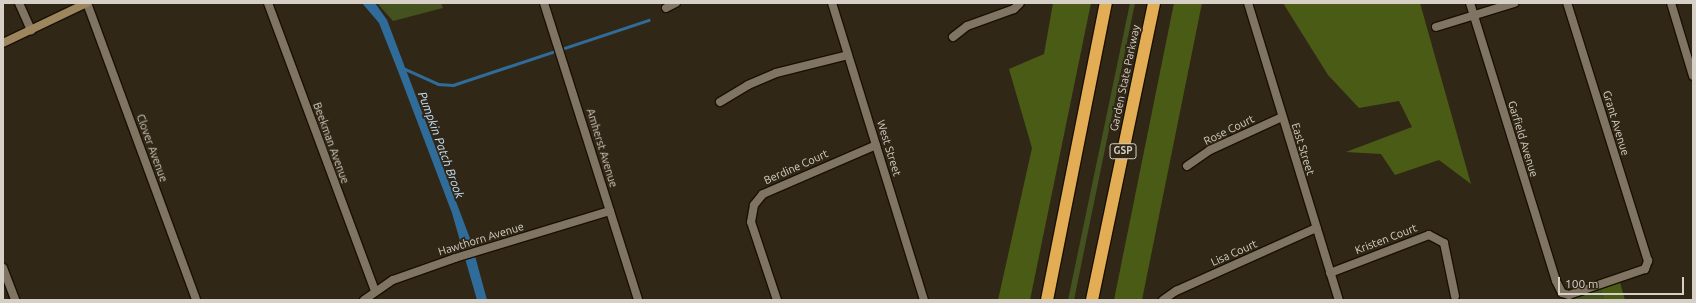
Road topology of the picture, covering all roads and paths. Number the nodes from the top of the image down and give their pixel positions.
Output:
1 (19, 3) edge
2 (87, 3) edge
3 (268, 3) edge
4 (544, 3) edge
5 (676, 3) edge
6 (832, 3) edge
7 (1020, 3) edge
8 (1106, 3) edge
9 (1154, 3) edge
10 (1248, 3) edge
11 (1470, 3) edge
12 (1514, 3) edge
13 (1568, 3) edge
14 (1671, 3) edge
15 (666, 8) dead end
16 (1474, 15) junction
17 (1436, 27) dead end
18 (31, 30) junction
19 (953, 37) dead end
20 (3, 43) edge
21 (848, 55) junction
22 (1693, 76) edge
23 (720, 102) dead end
24 (1282, 117) junction
25 (876, 145) junction
26 (1187, 166) dead end
27 (610, 211) junction
28 (1316, 228) junction
29 (3, 268) edge
30 (1330, 273) junction
31 (1556, 281) joint
32 (375, 290) junction
33 (1455, 296) dead end
34 (15, 300) edge
35 (196, 300) edge
36 (364, 300) edge
37 (638, 300) edge
38 (777, 300) edge
39 (924, 300) edge
40 (1047, 300) edge
41 (1092, 300) edge
42 (1163, 300) edge
43 (1339, 300) edge

1 - 18 street
2 - 18 main road
2 - 35 street, Clover Avenue
3 - 32 street, Beekman Avenue
4 - 27 street, Amherst Avenue
5 - 15 street
6 - 21 street, West Street
7 - 19 street
8 - 40 highway
9 - 41 highway, Garden State Parkway / GSP
10 - 24 street, East Street
11 - 16 street, Garfield Avenue
12 - 16 street
13 - 31 street, Grant Avenue
14 - 22 street
16 - 17 street
16 - 31 street, Garfield Avenue
18 - 20 main road
21 - 23 street
21 - 25 street, West Street
24 - 26 street, Rose Court
24 - 28 street, East Street
25 - 38 street, Berdine Court
25 - 39 street, West Street
27 - 32 street, Hawthorn Avenue
27 - 37 street, Amherst Avenue
28 - 30 street, East Street
28 - 42 street, Lisa Court
29 - 34 street
30 - 33 street, Kristen Court
30 - 43 street, East Street
32 - 36 street, Hawthorn Avenue

